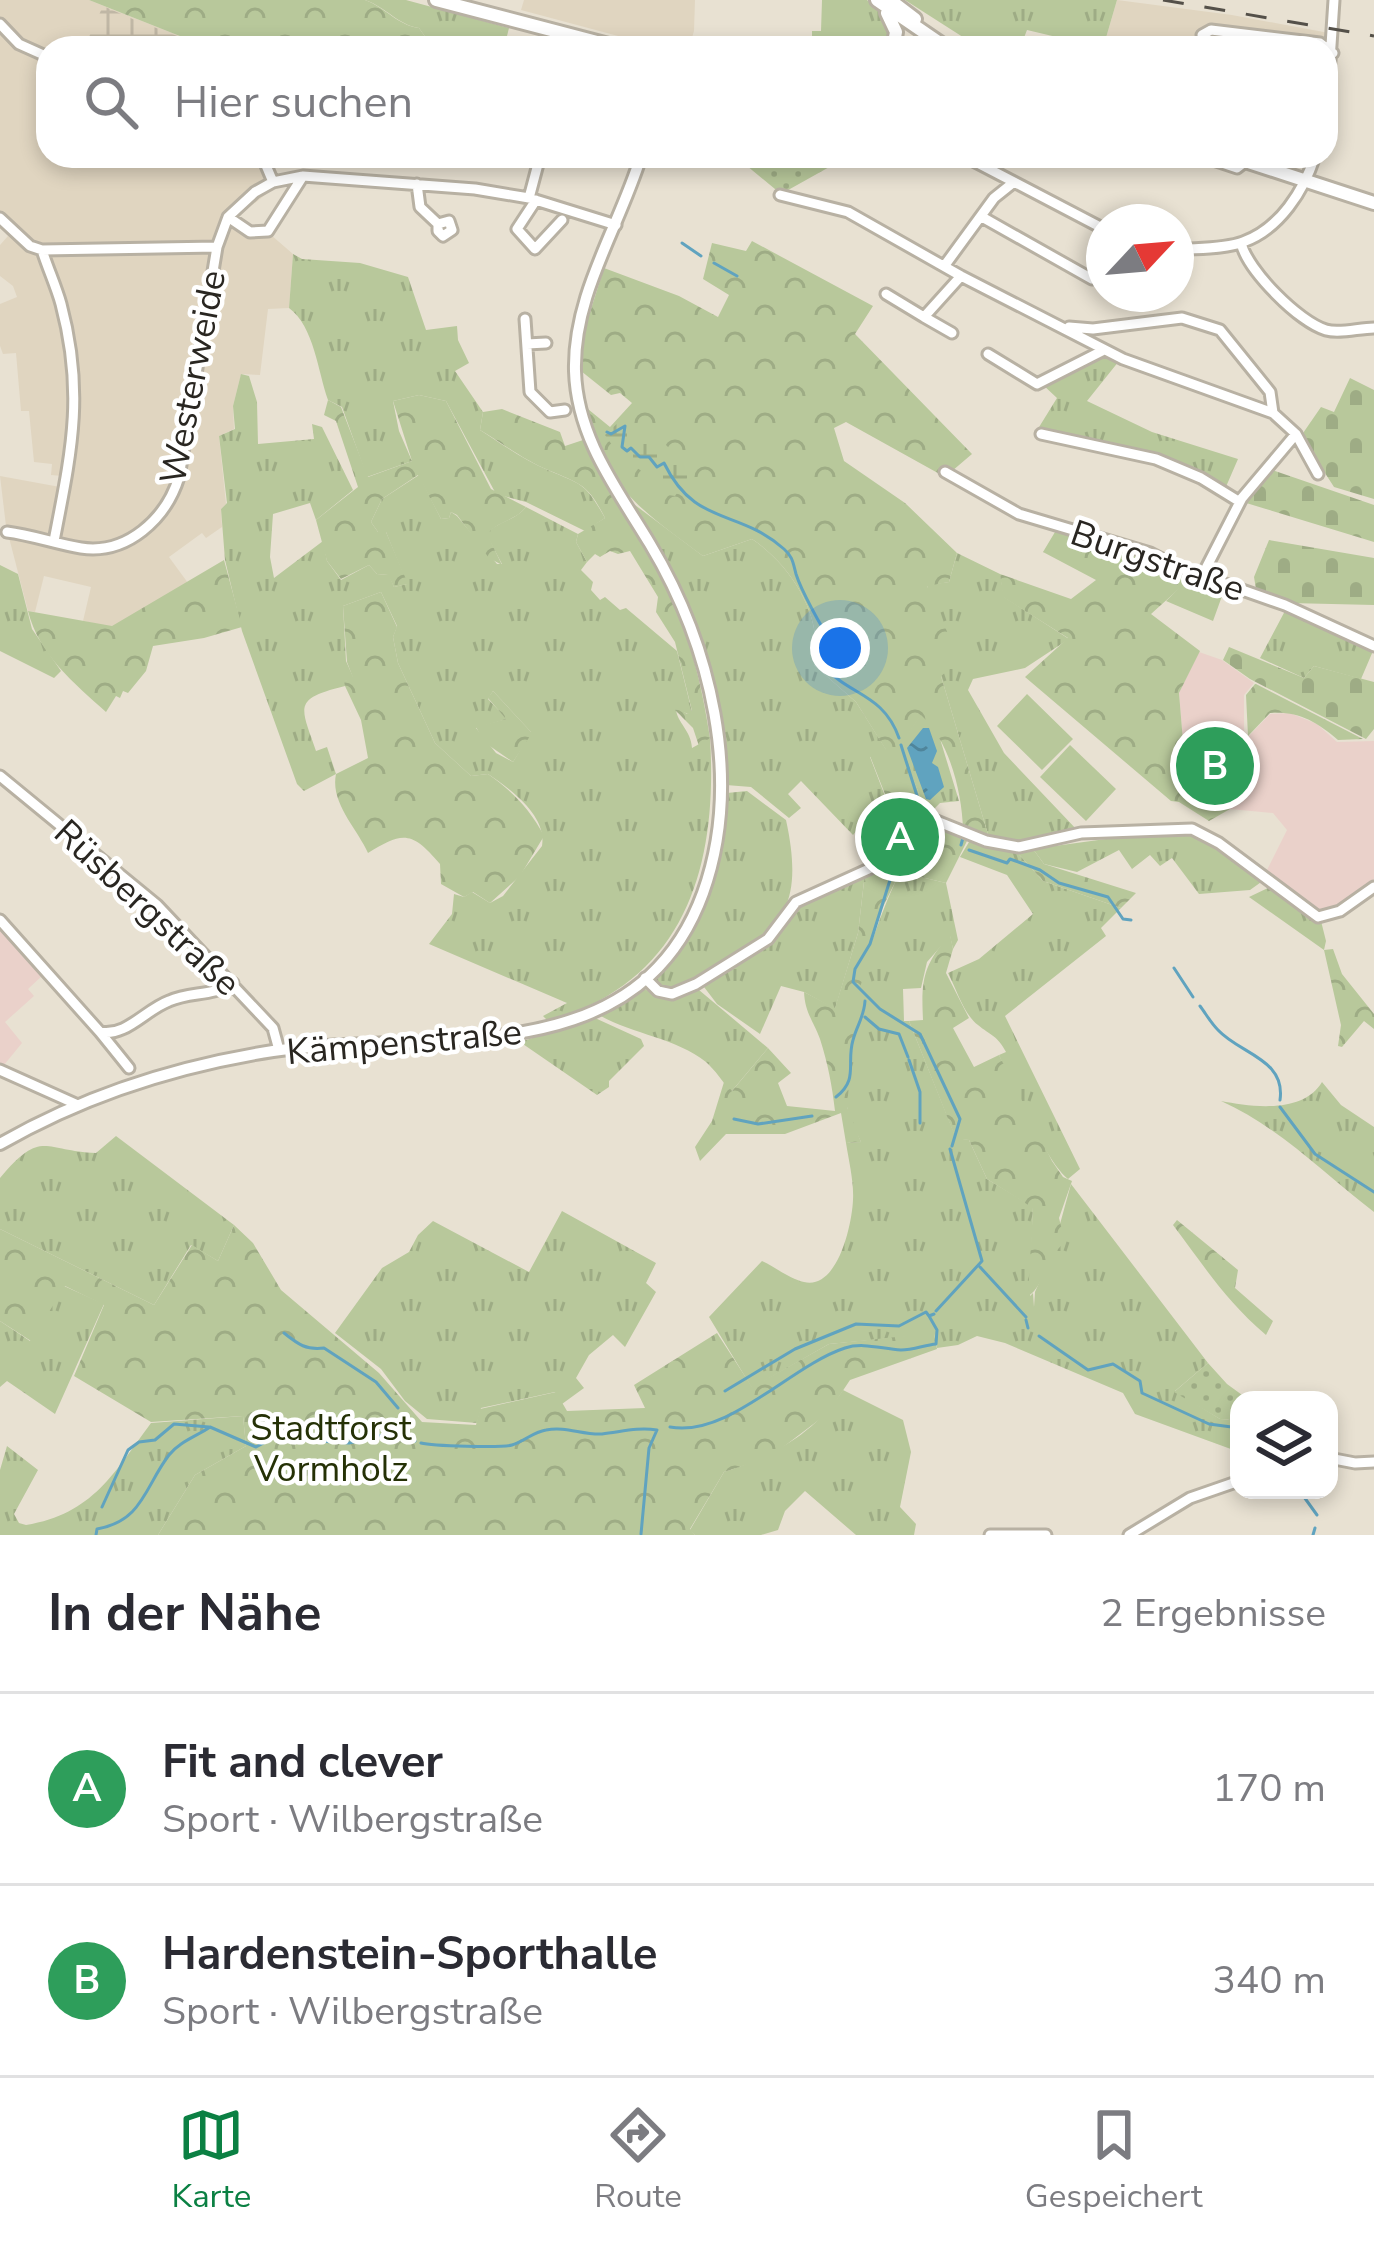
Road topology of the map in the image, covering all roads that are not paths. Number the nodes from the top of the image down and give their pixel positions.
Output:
1 (436, 0) edge
2 (1334, 0) edge
3 (884, 2) edge
4 (0, 24) edge
5 (921, 34) edge
6 (1202, 35) dead end
7 (569, 36) edge
8 (896, 36) edge
9 (1261, 36) edge
10 (1333, 36) edge
11 (36, 51) edge
12 (267, 168) edge
13 (537, 168) edge
14 (637, 168) edge
15 (987, 168) edge
16 (1268, 168) edge
17 (1312, 168) edge
18 (303, 176) junction
19 (1307, 180) junction
20 (273, 182) junction
21 (1014, 182) junction
22 (417, 184) junction
23 (780, 195) dead end
24 (533, 199) junction
25 (1374, 203) edge
26 (228, 217) junction
27 (982, 217) junction
28 (0, 218) edge
29 (562, 220) dead end
30 (1086, 220) edge
31 (438, 224) dead end
32 (616, 225) junction
33 (1241, 243) junction
34 (217, 247) junction
35 (1194, 248) edge
36 (42, 250) junction
37 (945, 265) junction
38 (961, 276) junction
39 (1086, 276) edge
40 (886, 294) dead end
41 (924, 316) junction
42 (525, 320) dead end
43 (1058, 325) junction
44 (1374, 328) edge
45 (952, 333) dead end
46 (546, 343) dead end
47 (527, 344) junction
48 (1104, 350) junction
49 (988, 354) dead end
50 (565, 410) dead end
51 (1273, 413) junction
52 (1041, 434) dead end
53 (1296, 434) junction
54 (945, 472) dead end
55 (1318, 473) dead end
56 (1240, 502) junction
57 (7, 532) dead end
58 (54, 541) junction
59 (1203, 574) junction
60 (1374, 646) edge
61 (0, 776) edge
62 (1374, 887) edge
63 (0, 920) edge
64 (645, 978) junction
65 (233, 983) junction
66 (100, 1032) junction
67 (279, 1051) junction
68 (129, 1068) dead end
69 (3, 1071) edge
70 (0, 1087) edge
71 (78, 1105) junction
72 (0, 1144) edge
73 (1338, 1460) edge
74 (1374, 1462) edge
75 (1230, 1484) edge
76 (989, 1535) edge
77 (1046, 1535) edge
78 (1129, 1535) edge

1 - 7 main road
2 - 10 street
3 - 5 main road
3 - 8 main road
4 - 11 street
6 - 9 street
12 - 20 street
13 - 24 street
14 - 32 street, Kämpenstraße
15 - 21 street
16 - 19 main road
17 - 19 street
18 - 20 street
18 - 22 street
18 - 26 street, Westerweide
19 - 25 main road
19 - 33 street
20 - 26 street
21 - 27 street
21 - 30 street
22 - 24 street
22 - 31 street
23 - 37 street
24 - 29 street
24 - 32 street
26 - 34 street, Westerweide
27 - 37 street
27 - 39 street
28 - 36 street
32 - 64 street, Kämpenstraße
33 - 35 street
33 - 44 street
34 - 36 street
34 - 58 street, Westerweide
36 - 58 street
37 - 38 street
38 - 41 street
38 - 43 street
40 - 41 street
41 - 45 street
42 - 47 street
43 - 48 street
43 - 51 street
46 - 47 street
47 - 50 street
48 - 49 street
48 - 51 street
51 - 53 street
52 - 56 street
53 - 55 street
53 - 56 street
54 - 59 street, Burgstraße
56 - 59 street
57 - 58 street, Westerweide
59 - 60 street, Burgstraße
61 - 65 street, Rüsbergstraße
62 - 64 street
63 - 66 street
64 - 67 street, Kämpenstraße
65 - 66 street
65 - 67 street, Rüsbergstraße
66 - 68 street
67 - 71 street, Kämpenstraße
69 - 70 street
69 - 71 street
71 - 72 street, Kämpenstraße
73 - 74 street
75 - 78 street
76 - 77 street

